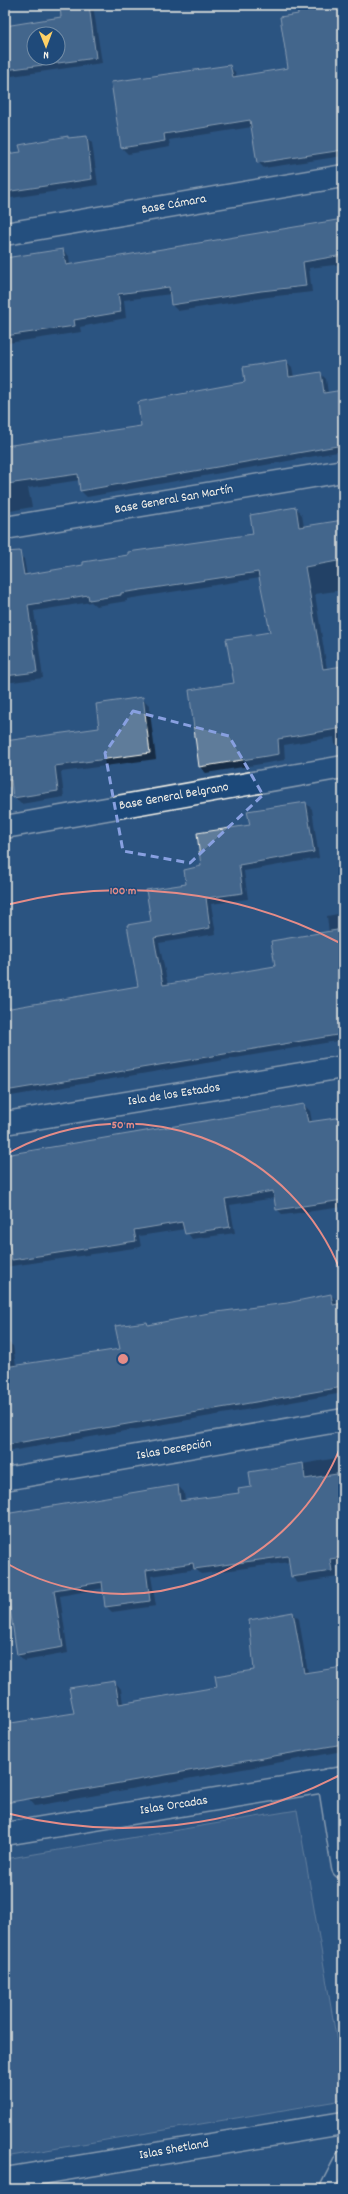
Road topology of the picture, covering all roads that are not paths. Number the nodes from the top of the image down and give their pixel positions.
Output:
1 (343, 176) edge
2 (5, 234) edge
3 (343, 471) edge
4 (5, 528) edge
5 (343, 767) edge
6 (5, 827) edge
7 (343, 1068) edge
8 (5, 1124) edge
9 (343, 1420) edge
10 (5, 1479) edge
11 (336, 1779) edge
12 (5, 1834) edge
13 (343, 1866) edge
14 (343, 2123) edge
15 (343, 2158) edge
16 (5, 2179) edge
17 (327, 2189) edge

1 - 2 street, Base Cámara
3 - 4 street, Base General San Martín
5 - 6 street, Base General Belgrano
7 - 8 street, Isla de los Estados
9 - 10 street, Islas Decepción
11 - 12 street, Islas Orcadas
11 - 13 street
14 - 16 street, Islas Shetland
15 - 17 lane

